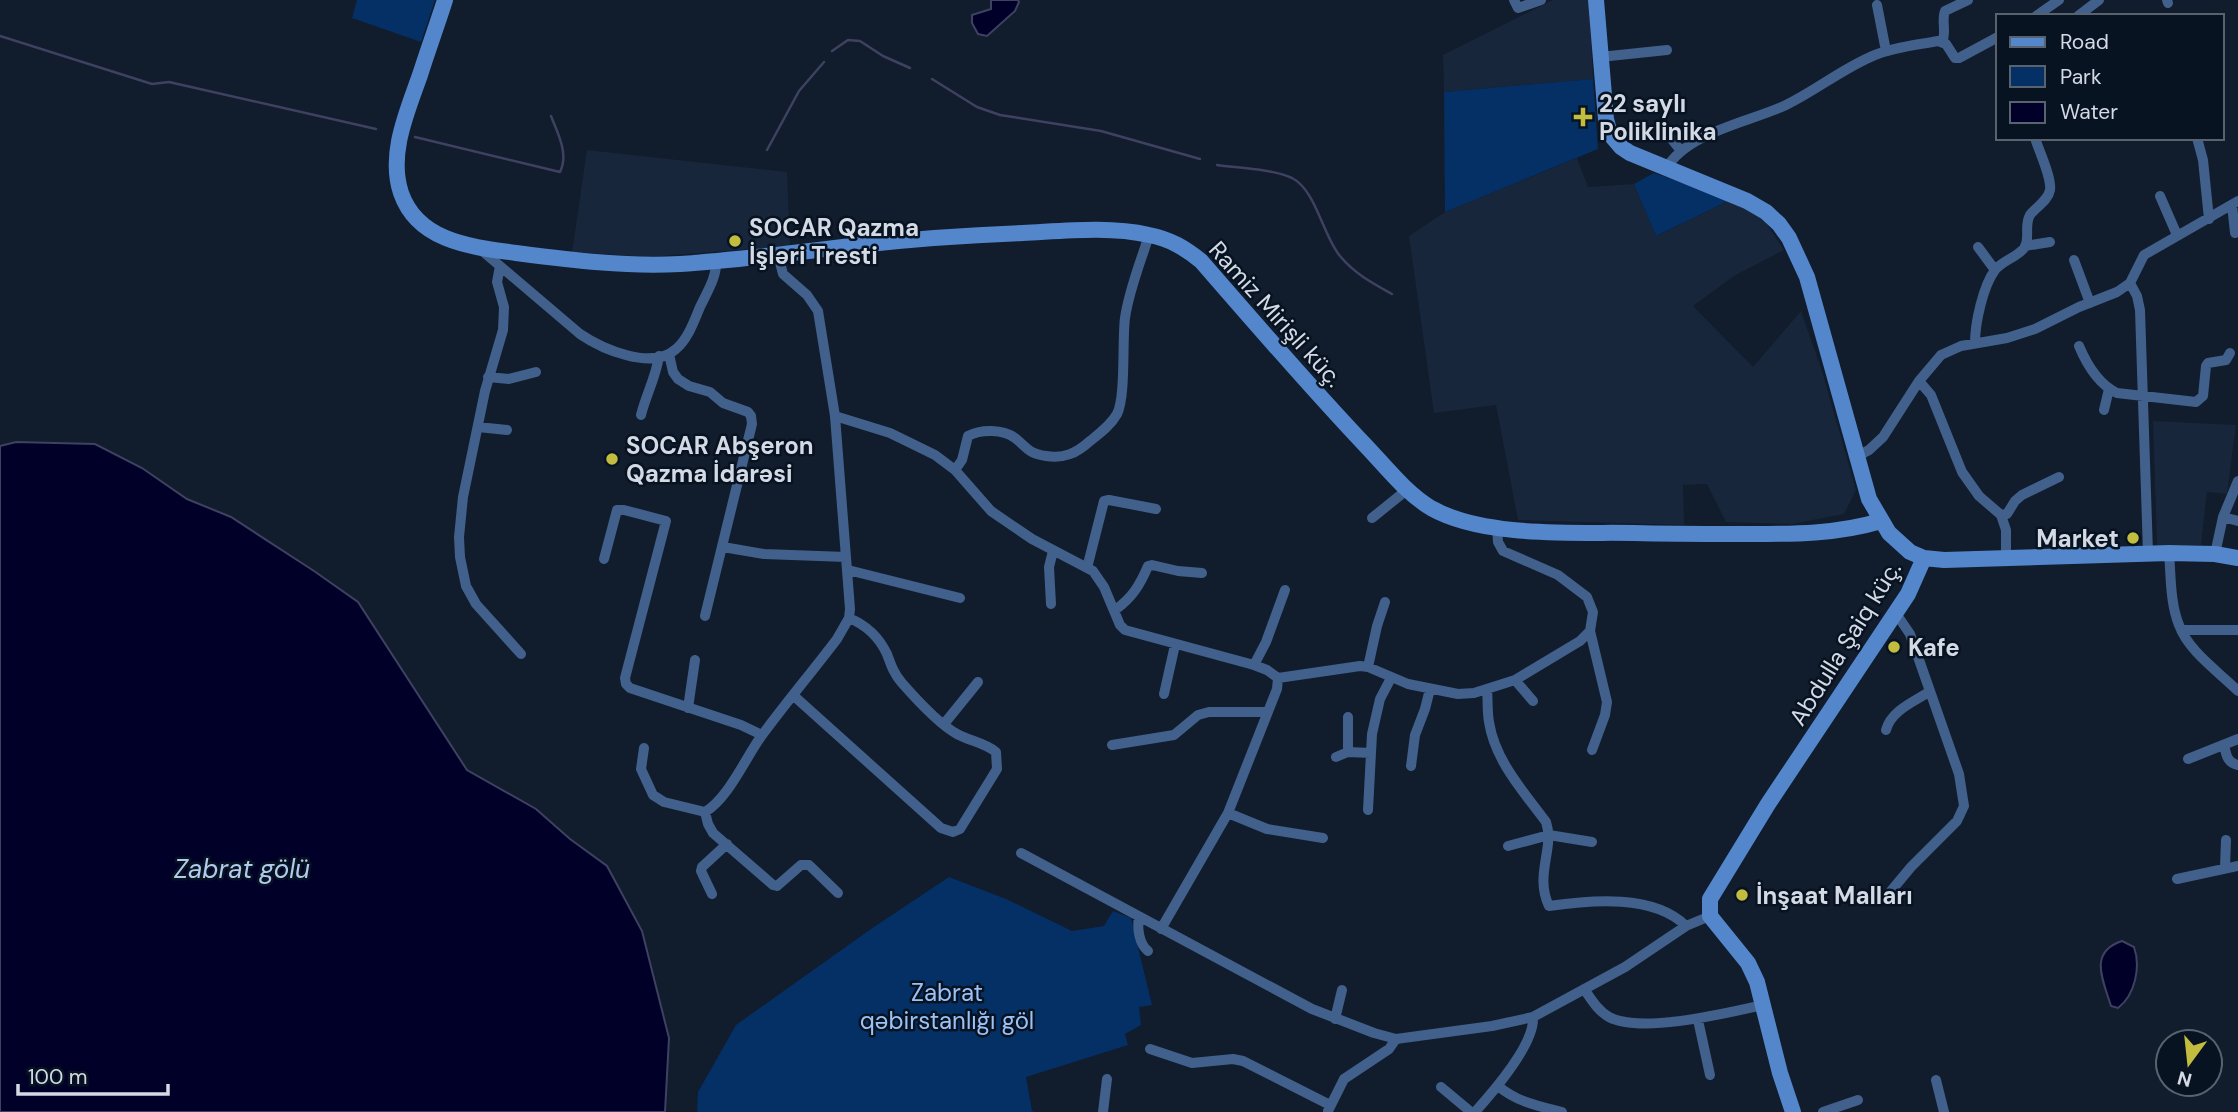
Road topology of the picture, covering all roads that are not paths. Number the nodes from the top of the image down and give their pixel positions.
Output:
1 (445, 0) edge
2 (1514, 0) edge
3 (1541, 0) edge
4 (1597, 0) edge
5 (1968, 0) edge
6 (2099, 0) edge
7 (1877, 5) dead end
8 (2057, 7) edge
9 (2041, 14) edge
10 (2081, 14) edge
11 (1996, 38) edge
12 (1942, 42) junction
13 (1667, 50) dead end
14 (1886, 51) junction
15 (1600, 57) junction
16 (1666, 132) dead end
17 (2036, 140) edge
18 (2198, 140) edge
19 (1681, 151) junction
20 (1666, 169) junction
21 (2160, 196) dead end
22 (2235, 203) edge
23 (2209, 219) junction
24 (2235, 233) dead end
25 (1149, 235) junction
26 (2178, 235) junction
27 (2050, 242) dead end
28 (2025, 246) junction
29 (1978, 247) dead end
30 (480, 248) junction
31 (778, 255) junction
32 (2074, 260) dead end
33 (716, 261) junction
34 (500, 266) junction
35 (1995, 270) junction
36 (2130, 283) junction
37 (2091, 303) junction
38 (1975, 343) junction
39 (2078, 346) dead end
40 (2230, 353) dead end
41 (664, 355) junction
42 (536, 372) dead end
43 (488, 377) junction
44 (1919, 381) junction
45 (2109, 389) junction
46 (2142, 396) junction
47 (2104, 410) dead end
48 (640, 415) dead end
49 (835, 416) junction
50 (478, 427) junction
51 (507, 430) dead end
52 (1856, 457) junction
53 (955, 470) junction
54 (2059, 477) dead end
55 (2238, 481) edge
56 (1408, 489) junction
57 (1157, 509) dead end
58 (2001, 515) junction
59 (2223, 517) junction
60 (1373, 518) dead end
61 (1881, 521) junction
62 (2238, 521) edge
63 (1497, 527) junction
64 (723, 547) junction
65 (1053, 551) junction
66 (2148, 553) junction
67 (2169, 553) junction
68 (2215, 554) junction
69 (846, 557) junction
70 (2006, 557) junction
71 (1924, 558) junction
72 (2238, 558) edge
73 (604, 559) dead end
74 (1087, 568) junction
75 (848, 570) junction
76 (1202, 573) dead end
77 (1285, 590) dead end
78 (960, 598) dead end
79 (1385, 602) dead end
80 (1051, 604) dead end
81 (1115, 610) junction
82 (1895, 612) junction
83 (705, 616) dead end
84 (849, 618) junction
85 (2238, 629) edge
86 (1590, 631) junction
87 (2181, 631) junction
88 (1175, 645) junction
89 (522, 654) dead end
90 (695, 660) dead end
91 (1254, 665) junction
92 (1368, 667) junction
93 (1278, 678) junction
94 (1391, 678) junction
95 (1515, 680) junction
96 (978, 682) dead end
97 (1430, 689) junction
98 (1487, 689) junction
99 (2238, 691) edge
100 (1929, 692) junction
101 (1164, 694) dead end
102 (794, 696) junction
103 (1533, 701) dead end
104 (688, 708) junction
105 (1267, 712) junction
106 (1348, 717) dead end
107 (944, 724) junction
108 (1886, 730) dead end
109 (762, 735) junction
110 (2238, 739) edge
111 (1112, 745) dead end
112 (2224, 745) junction
113 (644, 748) dead end
114 (1592, 750) dead end
115 (1348, 752) junction
116 (1371, 753) junction
117 (1336, 757) dead end
118 (2188, 759) dead end
119 (2238, 765) edge
120 (1411, 766) dead end
121 (1368, 810) dead end
122 (705, 812) junction
123 (1228, 813) junction
124 (1549, 835) junction
125 (1323, 838) dead end
126 (2227, 840) dead end
127 (1592, 842) dead end
128 (727, 845) junction
129 (1508, 846) dead end
130 (1020, 853) dead end
131 (2238, 866) edge
132 (2225, 869) junction
133 (2177, 879) dead end
134 (1891, 891) dead end
135 (838, 893) dead end
136 (712, 894) dead end
137 (1139, 916) junction
138 (1710, 916) junction
139 (1686, 926) junction
140 (1161, 929) junction
141 (1149, 951) dead end
142 (1584, 989) junction
143 (1342, 990) dead end
144 (1763, 1005) junction
145 (1533, 1017) junction
146 (1335, 1019) junction
147 (1698, 1020) junction
148 (1396, 1039) junction
149 (1150, 1049) dead end
150 (1710, 1075) dead end
151 (1107, 1079) dead end
152 (1936, 1080) dead end
153 (1498, 1086) junction
154 (1441, 1087) dead end
155 (1858, 1100) dead end
156 (1329, 1109) edge
157 (1103, 1112) edge
158 (1473, 1112) edge
159 (1562, 1112) edge
160 (1793, 1112) edge
161 (1823, 1112) edge
162 (1944, 1112) edge

1 - 30 street, Ramiz Mirişli küç.
2 - 3 street
4 - 15 street, Abdulla Şaiq küç.
5 - 12 street
6 - 10 street
7 - 14 street
8 - 9 street
11 - 12 street
12 - 14 street
13 - 15 street
14 - 19 street
15 - 20 street, Abdulla Şaiq küç.
16 - 19 street
17 - 28 street
18 - 23 street
19 - 20 street
20 - 52 street, Abdulla Şaiq küç.
21 - 26 street
22 - 23 street
22 - 24 street
23 - 26 street
25 - 31 street, Ramiz Mirişli küç.
25 - 53 street
25 - 56 street, Ramiz Mirişli küç.
26 - 36 street
27 - 28 street
28 - 35 street
29 - 35 street
30 - 33 street, Ramiz Mirişli küç.
30 - 34 street
31 - 33 street, Ramiz Mirişli küç.
31 - 49 street
32 - 37 street
33 - 41 street
34 - 41 street
34 - 43 street
35 - 38 street
36 - 37 street
36 - 46 street
37 - 38 street
38 - 44 street
39 - 45 street
40 - 46 street
41 - 48 street
41 - 64 street
42 - 43 street
43 - 50 street
44 - 52 street
44 - 58 street
45 - 46 street
45 - 47 street
46 - 66 street
49 - 53 street
49 - 69 street
50 - 51 street
50 - 89 street
52 - 61 street, Abdulla Şaiq küç.
53 - 65 street
54 - 58 street
55 - 59 street
56 - 60 street
56 - 63 street, Ramiz Mirişli küç.
57 - 74 street
58 - 70 street
59 - 62 street
59 - 68 street
61 - 63 street, Ramiz Mirişli küç.
61 - 71 street, Abdulla Şaiq küç.
63 - 86 street
64 - 69 street
64 - 83 street
65 - 74 street
65 - 80 street
66 - 67 street
66 - 70 street
67 - 68 street
67 - 87 street
68 - 72 street
69 - 75 street
70 - 71 street
71 - 82 street, Abdulla Şaiq küç.
73 - 104 street
74 - 81 street
75 - 78 street
75 - 84 street
76 - 81 street
77 - 91 street
79 - 92 street
81 - 88 street
82 - 100 street
82 - 138 street, Abdulla Şaiq küç.
84 - 102 street
84 - 107 street
85 - 87 street
86 - 95 street
86 - 114 street
87 - 99 street
88 - 91 street
88 - 101 street
90 - 104 street
91 - 93 street
92 - 93 street
92 - 94 street
93 - 105 street
94 - 97 street
94 - 116 street
95 - 98 street
95 - 103 street
96 - 107 street
97 - 98 street
97 - 120 street
98 - 124 street
100 - 108 street
100 - 134 street
102 - 107 street
102 - 109 street
104 - 109 street
105 - 111 street
105 - 123 street
106 - 115 street
109 - 122 street
110 - 112 street
112 - 118 street
112 - 119 street
113 - 122 street
115 - 116 street
115 - 117 street
116 - 121 street
122 - 128 street
123 - 125 street
123 - 140 street
124 - 127 street
124 - 129 street
124 - 139 street
126 - 132 street
128 - 135 street
128 - 136 street
130 - 137 street
131 - 132 street
132 - 133 street
137 - 140 street
137 - 141 street
138 - 139 street
138 - 144 street
139 - 142 street
140 - 146 street
142 - 145 street
142 - 147 street
143 - 146 street
144 - 147 street
144 - 160 street
145 - 148 street
145 - 153 street
146 - 148 street
147 - 150 street
148 - 156 street
149 - 156 street
151 - 157 street
152 - 162 street
153 - 158 street
153 - 159 street
154 - 158 street
155 - 161 street

